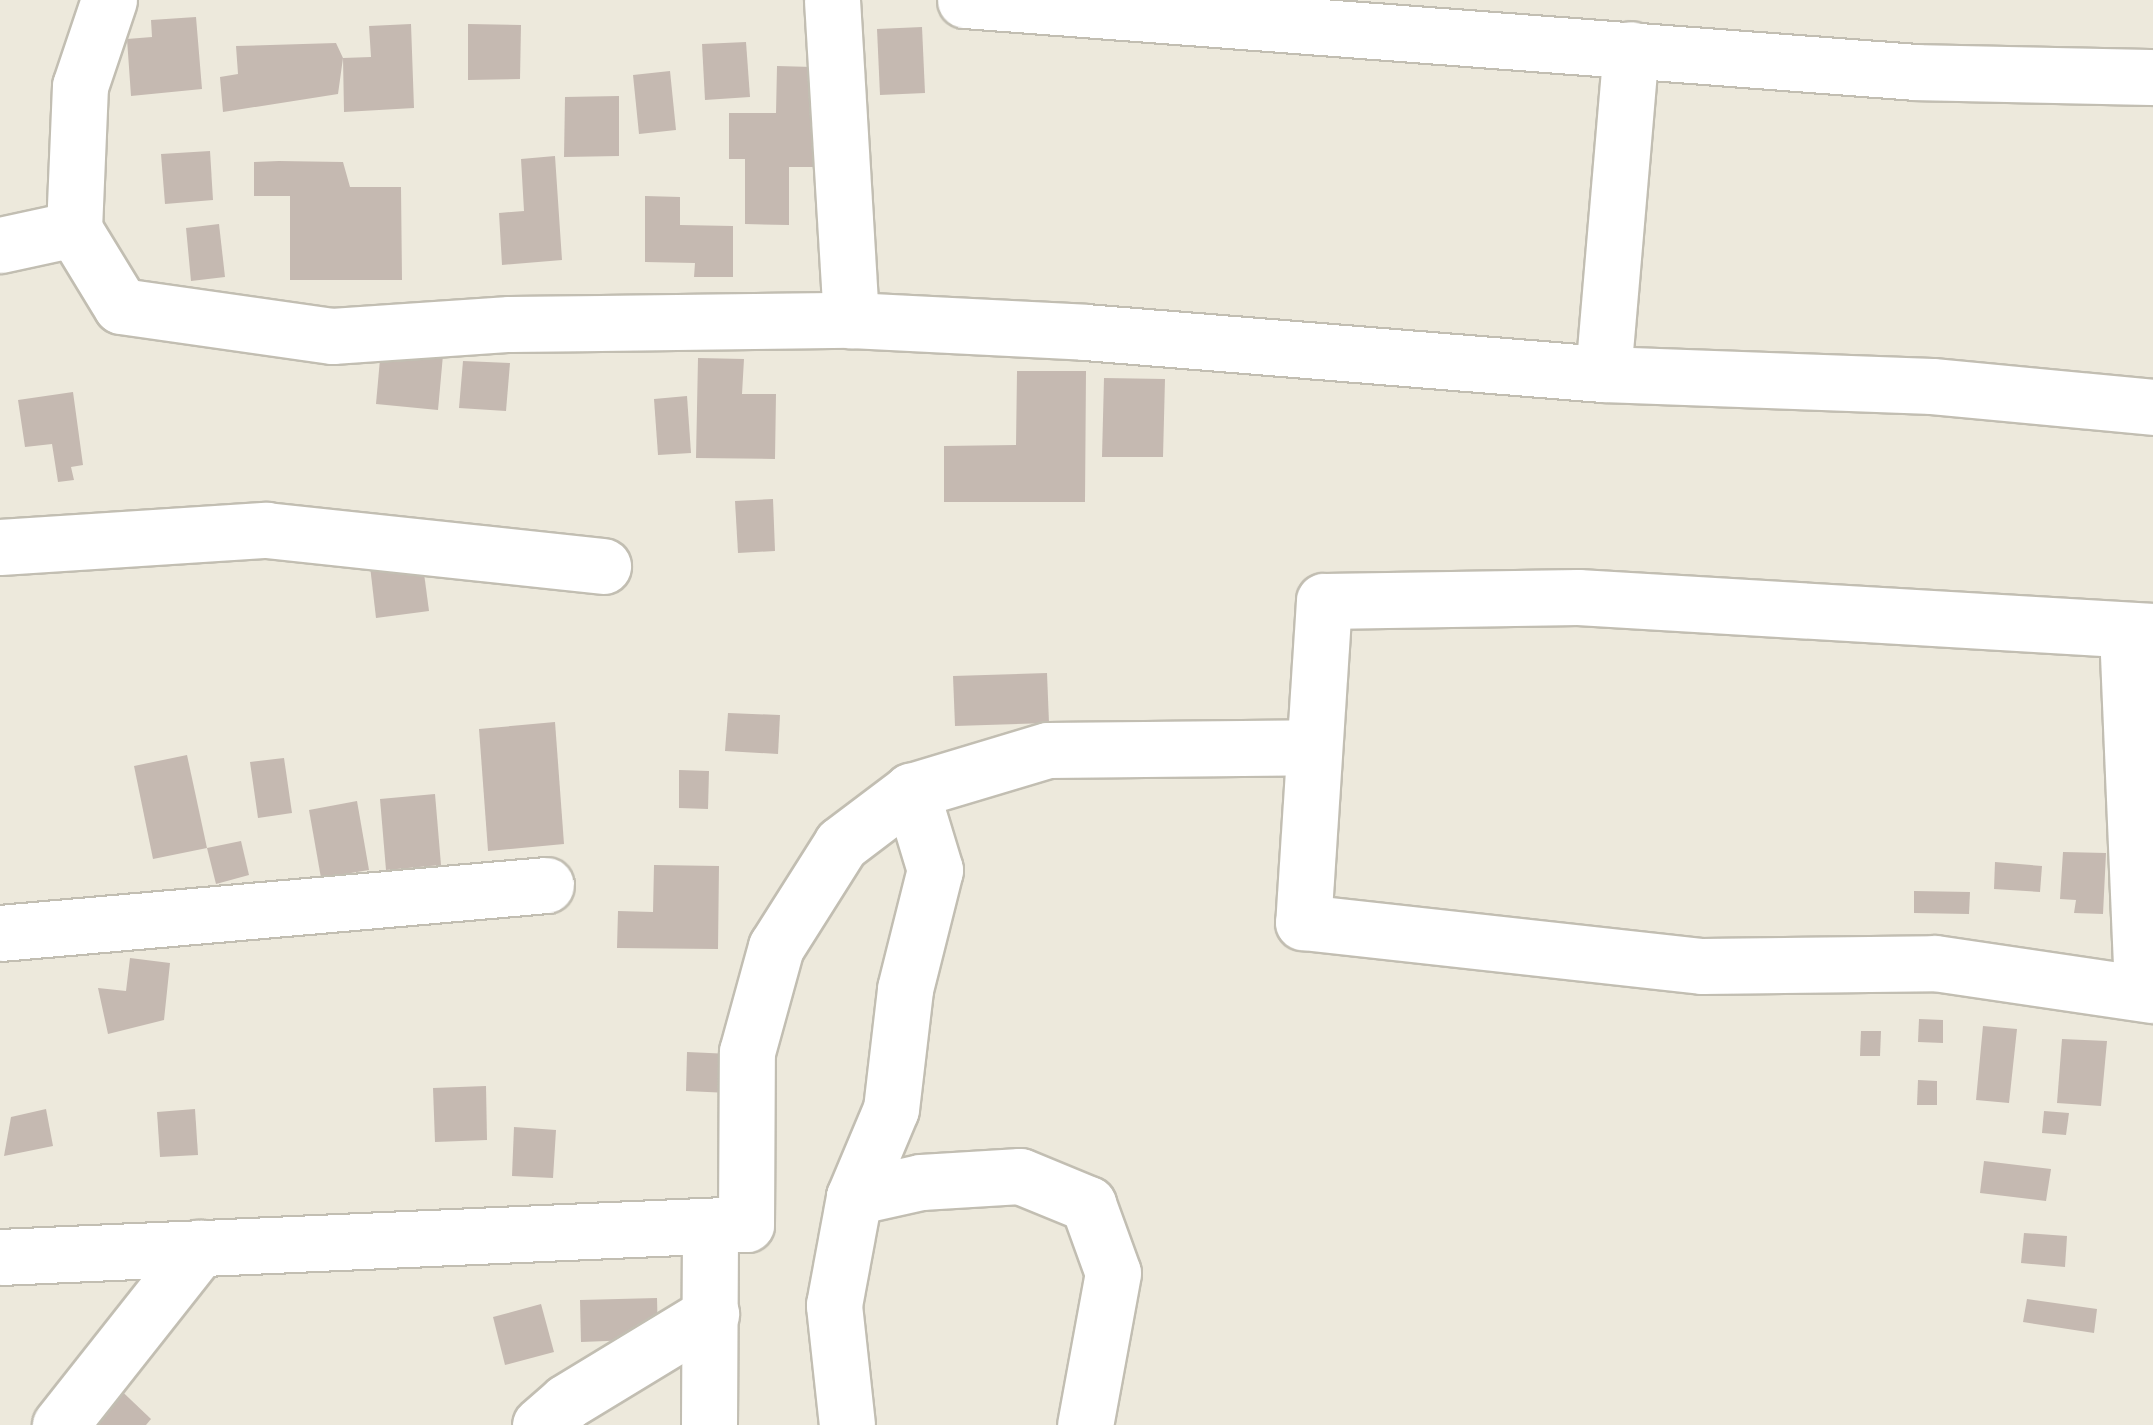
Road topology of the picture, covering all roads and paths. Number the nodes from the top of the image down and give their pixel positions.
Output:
1 (109, 0) edge
2 (832, 0) edge
3 (965, 0) edge
4 (1631, 48) junction
5 (2153, 76) edge
6 (74, 229) junction
7 (0, 245) edge
8 (852, 320) junction
9 (1603, 374) junction
10 (2153, 407) edge
11 (0, 547) edge
12 (602, 566) dead end
13 (2140, 631) edge
14 (1314, 746) junction
15 (911, 792) junction
16 (546, 885) dead end
17 (0, 933) edge
18 (2148, 994) edge
19 (854, 1197) junction
20 (710, 1226) junction
21 (200, 1248) junction
22 (0, 1257) edge
23 (711, 1314) junction
24 (60, 1425) edge
25 (540, 1425) edge
26 (709, 1425) edge
27 (847, 1425) edge
28 (1085, 1425) edge

1 - 6 street
2 - 8 street
3 - 4 street
4 - 5 street
4 - 9 street
6 - 7 street
6 - 8 street
8 - 9 street
9 - 10 street
11 - 12 street
13 - 14 street
13 - 18 street
14 - 15 street
14 - 18 street
15 - 19 street
15 - 20 street
16 - 17 street
19 - 27 street
19 - 28 street
20 - 21 street
20 - 23 street
21 - 22 street
21 - 24 street
23 - 25 street
23 - 26 street

